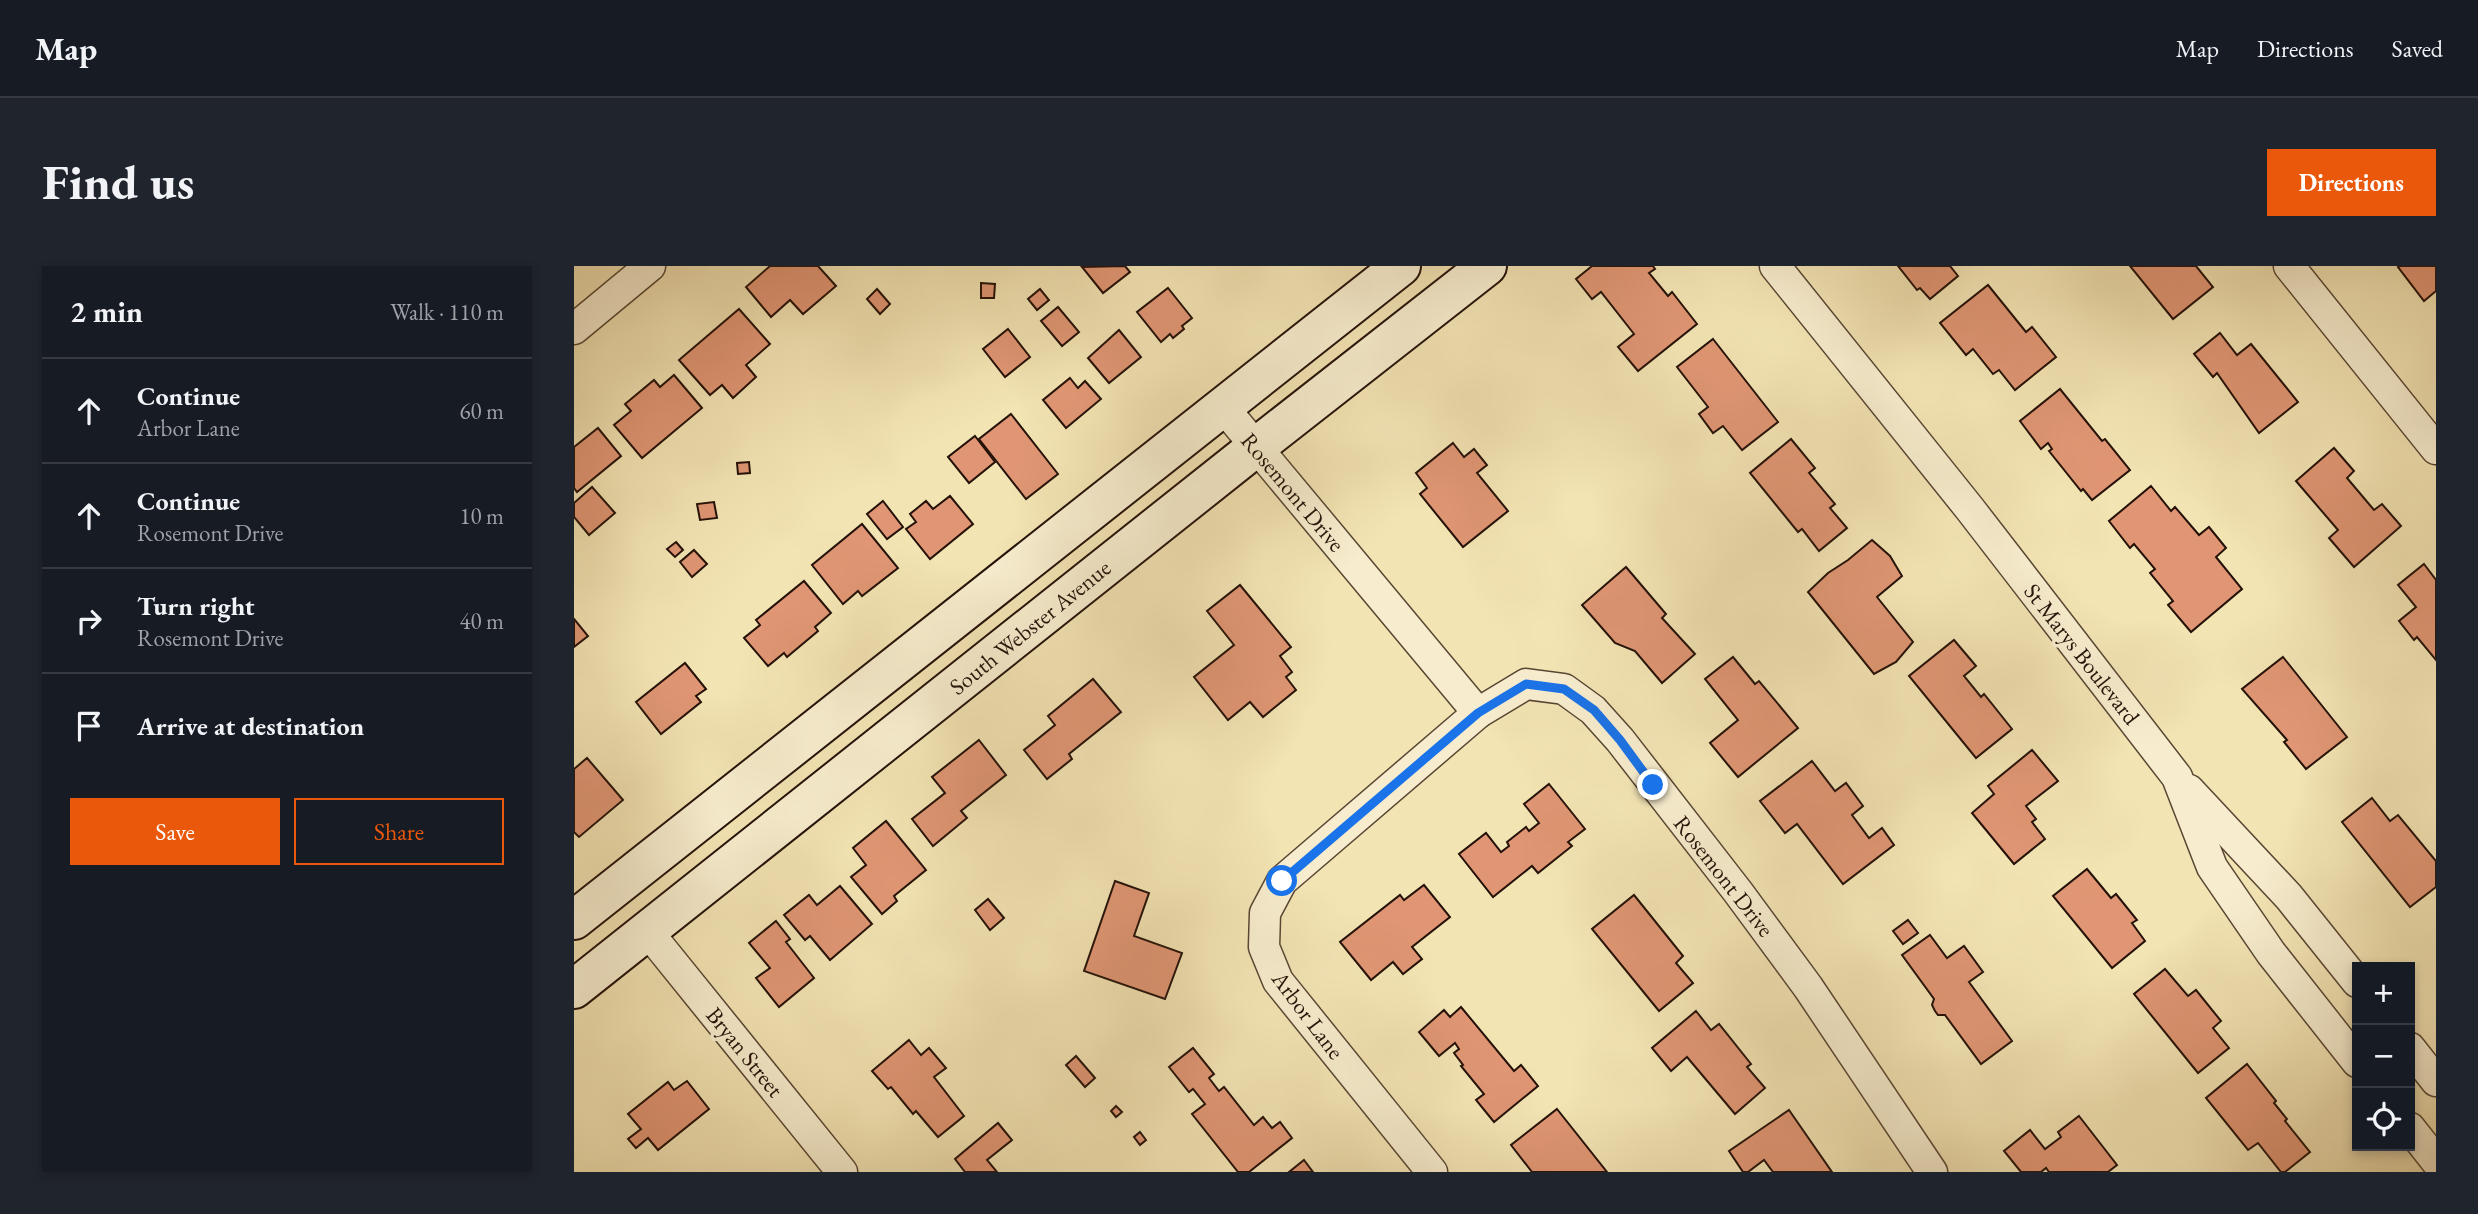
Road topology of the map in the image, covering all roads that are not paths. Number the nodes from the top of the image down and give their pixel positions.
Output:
1 (649, 266) edge
2 (1401, 266) edge
3 (1487, 266) edge
4 (1775, 266) edge
5 (2289, 266) edge
6 (574, 329) edge
7 (1223, 407) junction
8 (1255, 447) junction
9 (2436, 449) edge
10 (1478, 713) junction
11 (2177, 777) junction
12 (613, 889) junction
13 (574, 920) edge
14 (648, 932) junction
15 (2352, 976) edge
16 (574, 989) edge
17 (2415, 1054) edge
18 (2352, 1056) edge
19 (2436, 1081) edge
20 (2415, 1134) edge
21 (2436, 1161) edge
22 (842, 1172) edge
23 (1432, 1172) edge
24 (1932, 1172) edge

1 - 6 street
2 - 7 main road
3 - 8 main road, South Webster Avenue
4 - 11 street, St Marys Boulevard
5 - 9 street
7 - 8 street, Rosemont Drive
7 - 12 main road
8 - 10 street, Rosemont Drive
8 - 14 main road, South Webster Avenue
10 - 23 street, Arbor Lane
10 - 24 street, Rosemont Drive
11 - 15 street
11 - 18 street, St Marys Boulevard
12 - 13 main road
12 - 14 main road
14 - 16 main road, South Webster Avenue
14 - 22 street, Bryan Street
17 - 19 street
20 - 21 street

